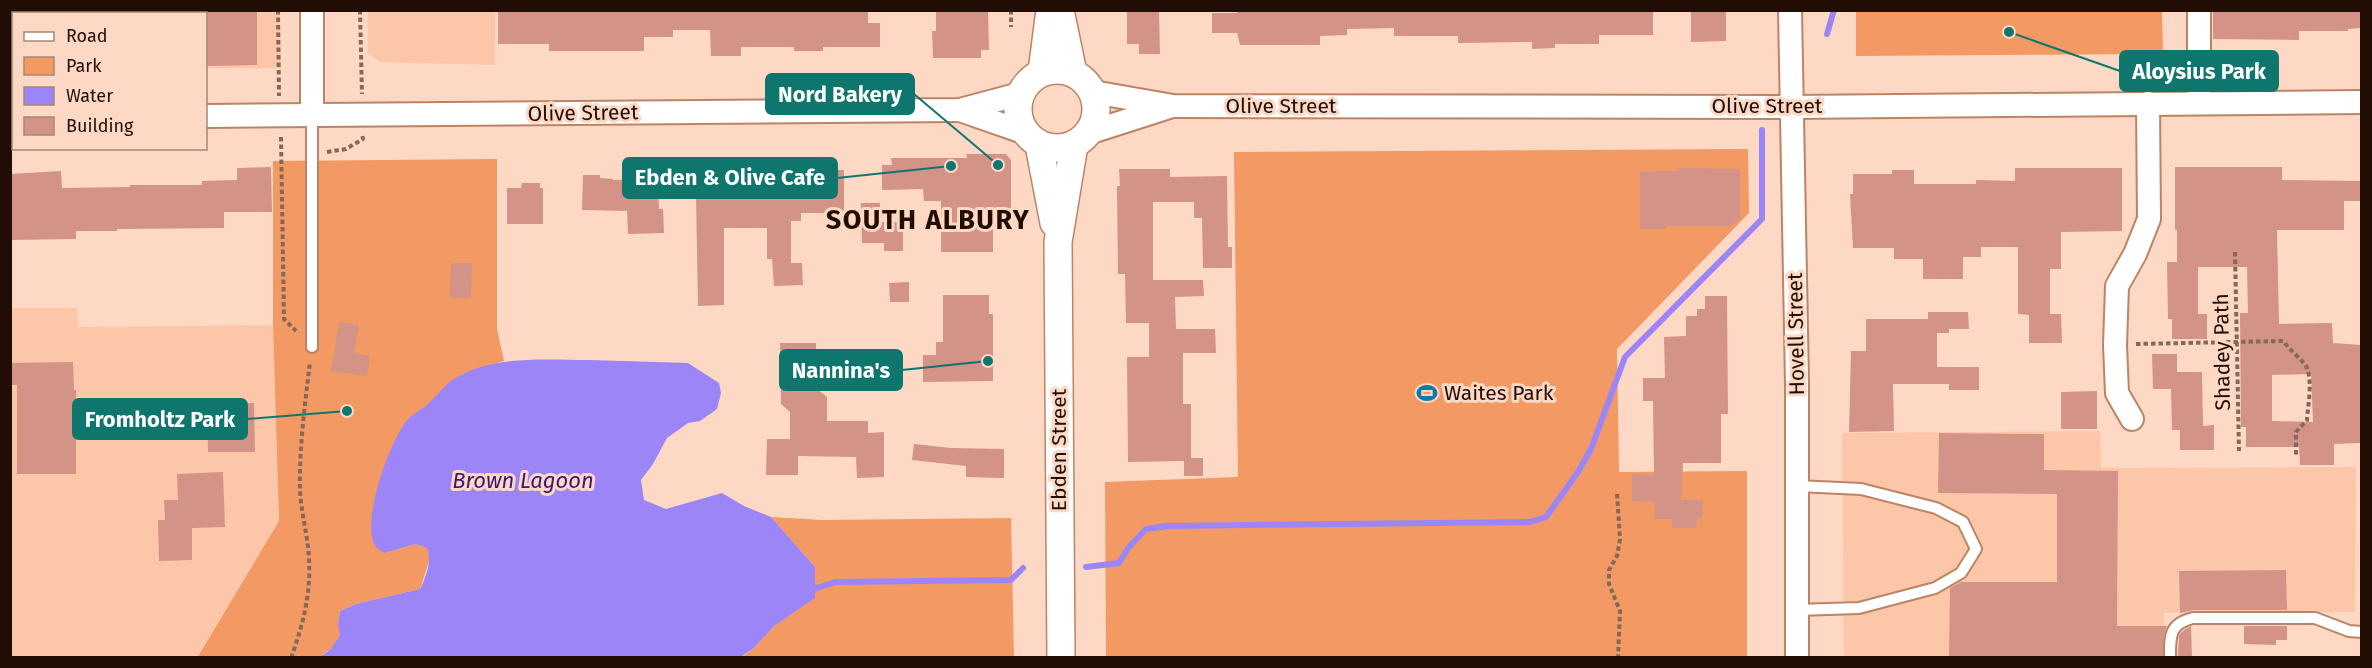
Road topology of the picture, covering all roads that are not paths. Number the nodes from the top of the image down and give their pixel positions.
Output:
1 (312, 10) edge
2 (1050, 10) edge
3 (1060, 10) edge
4 (1790, 10) edge
5 (2199, 10) edge
6 (1042, 72) junction
7 (1073, 73) junction
8 (1093, 92) junction
9 (1020, 94) junction
10 (2199, 102) junction
11 (2361, 102) edge
12 (2148, 103) junction
13 (1173, 106) junction
14 (1791, 107) junction
15 (960, 110) junction
16 (207, 116) edge
17 (312, 116) junction
18 (1032, 139) junction
19 (1081, 139) junction
20 (1058, 242) junction
21 (312, 347) road end
22 (2132, 419) dead end
23 (1797, 486) junction
24 (1797, 610) junction
25 (2361, 632) edge
26 (1061, 657) edge
27 (1797, 657) edge
28 (2170, 657) edge

1 - 17 street
2 - 6 street
3 - 7 street
4 - 14 street, Hovell Street
5 - 10 street
6 - 7 street
6 - 9 street
7 - 8 street
8 - 13 street, Olive Street
8 - 19 street
9 - 15 street, Olive Street
9 - 18 street
10 - 11 street, Olive Street
10 - 12 street, Olive Street
12 - 14 street, Olive Street
12 - 22 street
13 - 14 street, Olive Street
13 - 19 street, Olive Street
14 - 23 street, Hovell Street
15 - 17 street, Olive Street
15 - 18 street, Olive Street
16 - 17 street, Olive Street
17 - 21 lane
18 - 19 street
18 - 20 street, Ebden Street
19 - 20 street, Ebden Street
20 - 26 street, Ebden Street
23 - 24 street, Hovell Street
23 - 24 lane
24 - 27 street, Hovell Street
25 - 28 lane

